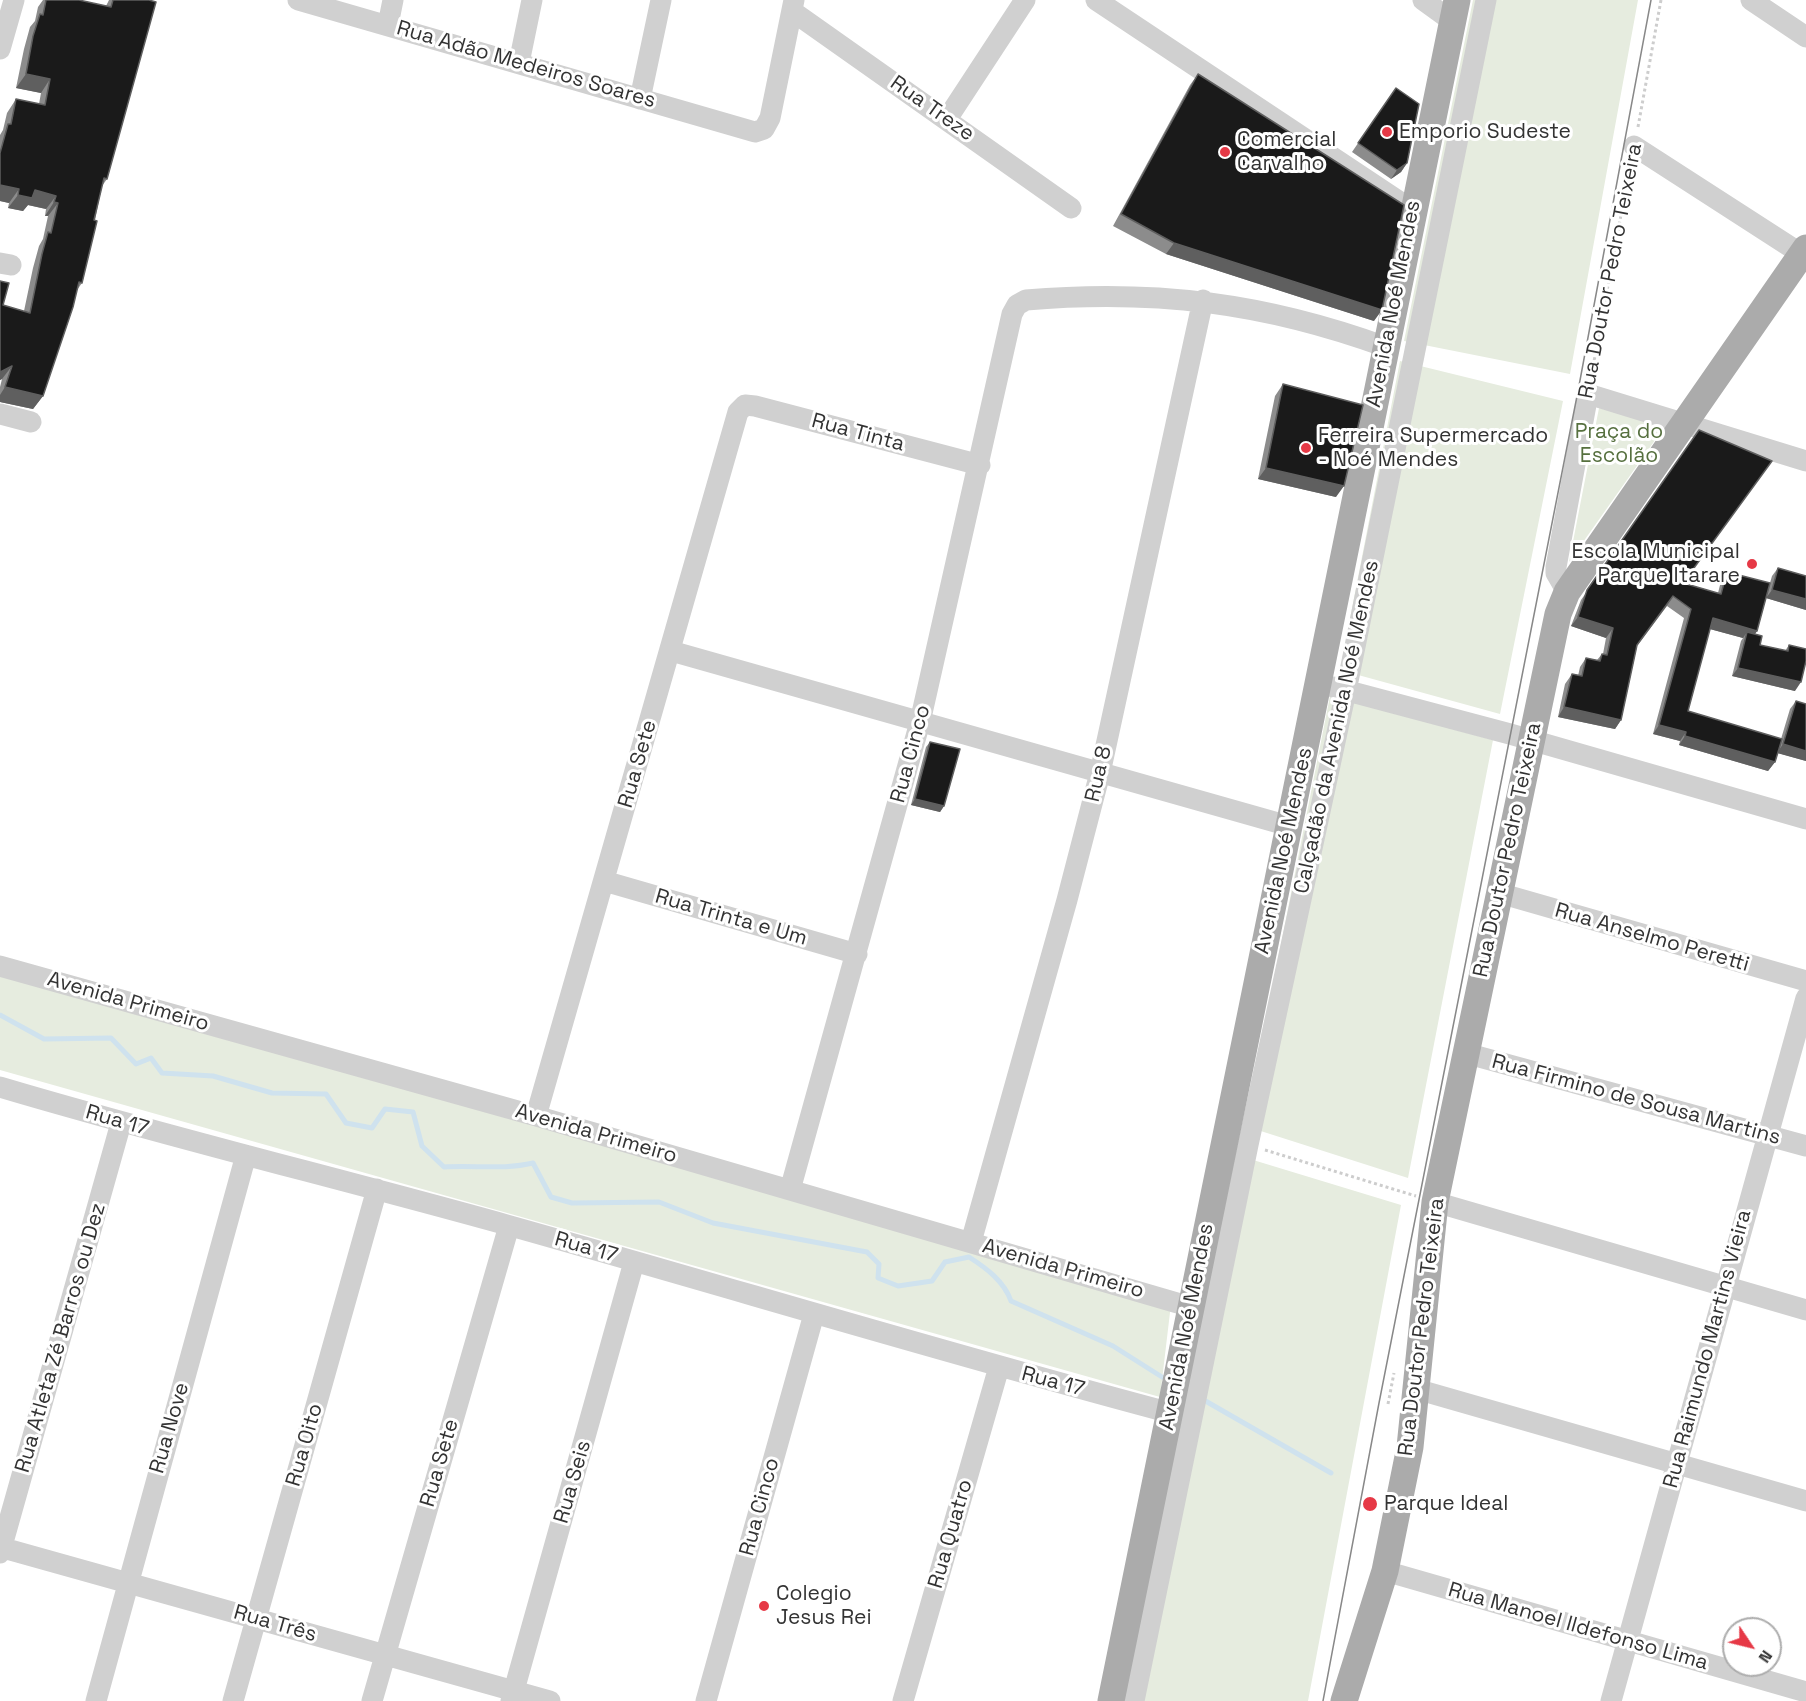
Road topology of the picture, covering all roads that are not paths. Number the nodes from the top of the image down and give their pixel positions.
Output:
1 (14, 0) edge
2 (298, 0) edge
3 (393, 0) edge
4 (532, 0) edge
5 (661, 0) edge
6 (1025, 0) edge
7 (1096, 0) edge
8 (1423, 0) edge
9 (1486, 0) edge
10 (1751, 0) edge
11 (793, 5) edge
12 (1455, 11) edge
13 (388, 24) junction
14 (1806, 37) edge
15 (0, 49) edge
16 (519, 63) junction
17 (640, 99) junction
18 (947, 119) junction
19 (1634, 146) road end
20 (1071, 208) dead end
21 (1412, 210) junction
22 (1805, 253) edge
23 (1203, 300) junction
24 (1386, 347) junction
25 (738, 412) joint
26 (0, 414) edge
27 (30, 422) dead end
28 (1686, 425) junction
29 (1806, 461) edge
30 (980, 465) junction
31 (1567, 592) junction
32 (671, 651) junction
33 (1319, 684) junction
34 (1346, 691) junction
35 (920, 722) junction
36 (1531, 741) junction
37 (1100, 773) junction
38 (1806, 819) edge
39 (1289, 826) junction
40 (604, 881) junction
41 (1499, 893) junction
42 (857, 954) junction
43 (0, 966) edge
44 (1806, 981) edge
45 (1806, 998) edge
46 (1466, 1053) junction
47 (0, 1087) edge
48 (536, 1116) junction
49 (121, 1123) junction
50 (1766, 1135) junction
51 (1806, 1146) edge
52 (246, 1155) junction
53 (377, 1189) junction
54 (790, 1190) junction
55 (1435, 1202) junction
56 (509, 1226) junction
57 (971, 1242) junction
58 (634, 1262) junction
59 (1726, 1287) junction
60 (1191, 1307) junction
61 (1806, 1310) edge
62 (814, 1314) junction
63 (999, 1367) junction
64 (1416, 1389) junction
65 (1171, 1413) junction
66 (1676, 1464) junction
67 (1806, 1500) edge
68 (1, 1549) edge
69 (1385, 1571) junction
70 (128, 1582) junction
71 (256, 1619) junction
72 (1629, 1642) junction
73 (384, 1656) junction
74 (1806, 1692) edge
75 (512, 1696) edge
76 (96, 1701) edge
77 (233, 1701) edge
78 (372, 1701) edge
79 (550, 1701) edge
80 (706, 1701) edge
81 (903, 1701) edge
82 (1111, 1701) edge
83 (1134, 1701) edge
84 (1344, 1701) edge
85 (1611, 1701) edge

1 - 15 street
2 - 13 street, Rua Adão Medeiros Soares
3 - 13 street
4 - 16 street
5 - 17 street
6 - 18 street
7 - 21 street
8 - 12 street
9 - 34 street, Calçadão da Avenida Noé Mendes
10 - 14 street
11 - 17 street, Rua Adão Medeiros Soares
11 - 18 street, Rua Treze
12 - 21 main road, Avenida Noé Mendes
13 - 16 street, Rua Adão Medeiros Soares
16 - 17 street, Rua Adão Medeiros Soares
18 - 20 street, Rua Treze
19 - 22 street
21 - 24 main road, Avenida Noé Mendes
22 - 28 main road
23 - 24 street
23 - 30 street, Rua Cinco
23 - 37 street, Rua 8
24 - 33 main road, Avenida Noé Mendes
25 - 30 street, Rua Tinta
25 - 32 street, Rua Sete
26 - 27 street
28 - 29 street
28 - 31 main road
28 - 31 street, Rua Doutor Pedro Teixeira
30 - 35 street, Rua Cinco
31 - 36 main road, Rua Doutor Pedro Teixeira
32 - 35 street
32 - 40 street, Rua Sete
33 - 34 street
33 - 39 main road, Avenida Noé Mendes
34 - 36 street
34 - 83 street, Calçadão da Avenida Noé Mendes
35 - 37 street
35 - 42 street, Rua Cinco
36 - 38 street
36 - 41 main road, Rua Doutor Pedro Teixeira
37 - 39 street
37 - 57 street, Rua 8
39 - 60 main road, Avenida Noé Mendes
40 - 42 street, Rua Trinta e Um
40 - 48 street, Rua Sete
41 - 44 street, Rua Anselmo Peretti
41 - 46 main road, Rua Doutor Pedro Teixeira
42 - 54 street, Rua Cinco
43 - 48 street, Avenida Primeiro
45 - 50 street, Rua Raimundo Martins Vieira
46 - 50 street, Rua Firmino de Sousa Martins
46 - 55 main road, Rua Doutor Pedro Teixeira
47 - 49 street, Rua 17
48 - 54 street, Avenida Primeiro
49 - 52 street, Rua 17
49 - 68 street, Rua Atleta Zé Barros ou Dez
50 - 51 street, Rua Firmino de Sousa Martins
50 - 59 street, Rua Raimundo Martins Vieira
52 - 53 street, Rua 17
52 - 70 street, Rua Nove
53 - 56 street, Rua 17
53 - 71 street, Rua Oito
54 - 57 street, Avenida Primeiro
55 - 59 street
55 - 64 main road, Rua Doutor Pedro Teixeira
56 - 58 street, Rua 17
56 - 73 street, Rua Sete
57 - 60 street, Avenida Primeiro
58 - 62 street, Rua 17
58 - 75 street, Rua Seis
59 - 61 street
59 - 66 street, Rua Raimundo Martins Vieira
60 - 65 main road, Avenida Noé Mendes
62 - 63 street, Rua 17
62 - 80 street, Rua Cinco
63 - 65 street, Rua 17
63 - 81 street, Rua Quatro
64 - 66 street
64 - 69 main road, Rua Doutor Pedro Teixeira
65 - 82 main road, Avenida Noé Mendes
66 - 67 street
66 - 72 street, Rua Raimundo Martins Vieira
68 - 70 street, Rua Três
69 - 72 street, Rua Manoel Ildefonso Lima
69 - 84 main road, Rua Doutor Pedro Teixeira
70 - 71 street, Rua Três
70 - 76 street, Rua Nove
71 - 73 street, Rua Três
71 - 77 street, Rua Oito
72 - 74 street, Rua Manoel Ildefonso Lima
72 - 85 street, Rua Raimundo Martins Vieira
73 - 75 street, Rua Três
73 - 78 street, Rua Sete
75 - 79 street, Rua Três

